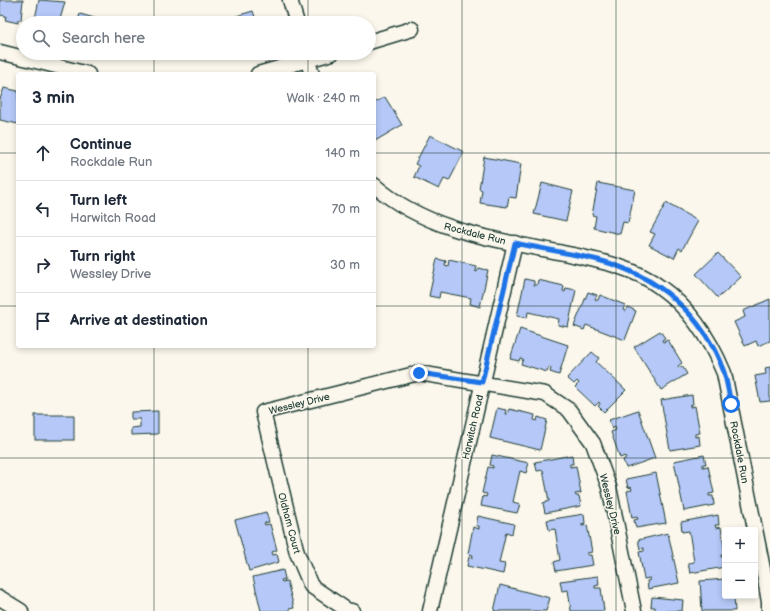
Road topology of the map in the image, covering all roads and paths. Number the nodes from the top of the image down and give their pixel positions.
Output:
1 (290, 0) edge
2 (295, 16) edge
3 (412, 29) dead end
4 (376, 40) edge
5 (0, 52) edge
6 (16, 56) edge
7 (32, 60) edge
8 (298, 60) edge
9 (308, 60) edge
10 (80, 72) edge
11 (264, 72) edge
12 (311, 72) edge
13 (376, 187) edge
14 (515, 243) junction
15 (482, 382) junction
16 (263, 412) joint
17 (0, 598) edge
18 (20, 610) edge
19 (352, 611) edge
20 (430, 611) edge
21 (634, 611) edge
22 (769, 611) edge

1 - 2 street
3 - 4 street
5 - 6 street
7 - 10 street
8 - 11 street
9 - 12 street
13 - 14 street, Rockdale Run
14 - 15 street, Harwitch Road
14 - 22 street, Rockdale Run
15 - 16 street, Wessley Drive
15 - 20 street, Harwitch Road
15 - 21 street, Wessley Drive
16 - 19 street, Oldham Court
17 - 18 street

